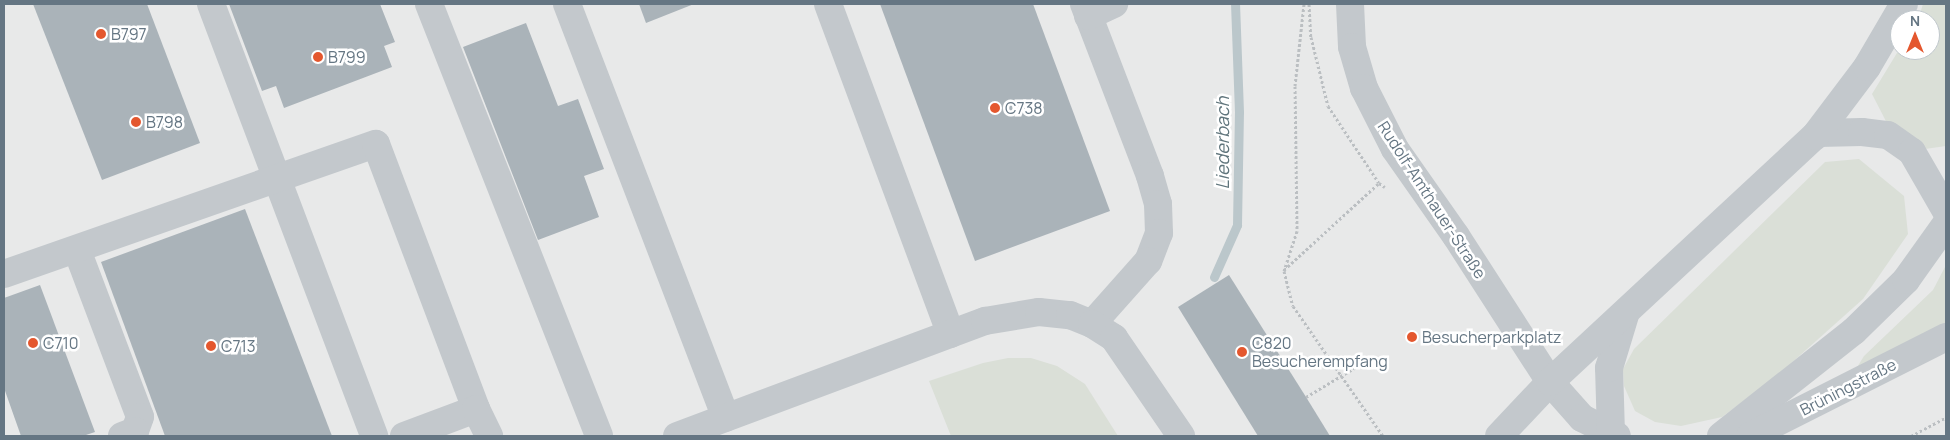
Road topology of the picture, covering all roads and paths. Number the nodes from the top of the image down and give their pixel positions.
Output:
1 (211, 4) edge
2 (429, 4) edge
3 (567, 4) edge
4 (828, 4) edge
5 (1114, 4) edge
6 (1304, 4) edge
7 (1350, 4) edge
8 (1904, 4) edge
9 (1086, 10) edge
10 (1818, 133) junction
11 (275, 179) junction
12 (1379, 183) dead end
13 (1946, 211) edge
14 (1946, 224) edge
15 (77, 250) junction
16 (1284, 271) junction
17 (4, 274) edge
18 (1627, 309) junction
19 (1092, 324) junction
20 (951, 334) junction
21 (1946, 337) edge
22 (1371, 358) dead end
23 (1340, 376) junction
24 (1550, 382) junction
25 (1306, 398) dead end
26 (476, 409) junction
27 (1946, 417) edge
28 (726, 418) junction
29 (1614, 435) edge
30 (122, 436) edge
31 (374, 436) edge
32 (404, 436) edge
33 (489, 436) edge
34 (599, 436) edge
35 (678, 436) edge
36 (1181, 436) edge
37 (1383, 436) edge
38 (1499, 436) edge
39 (1721, 436) edge
40 (1750, 436) edge
41 (1910, 436) edge

1 - 11 street
2 - 34 street
3 - 28 street
4 - 20 street
5 - 9 street
6 - 16 path
7 - 24 street, Rudolf-Amthauer-Straße
8 - 10 street
9 - 19 street
10 - 13 street
10 - 18 street
11 - 15 street
11 - 26 street
11 - 31 street
12 - 16 path
14 - 39 street
15 - 17 street
15 - 30 street
16 - 23 path
18 - 24 street
18 - 29 street
19 - 20 street
19 - 36 street
20 - 28 street
21 - 40 street, Brüningstraße
22 - 23 path
23 - 25 path
23 - 37 path
24 - 29 street, Rudolf-Amthauer-Straße
24 - 38 street
26 - 32 street
26 - 33 street
27 - 41 path
28 - 35 street

